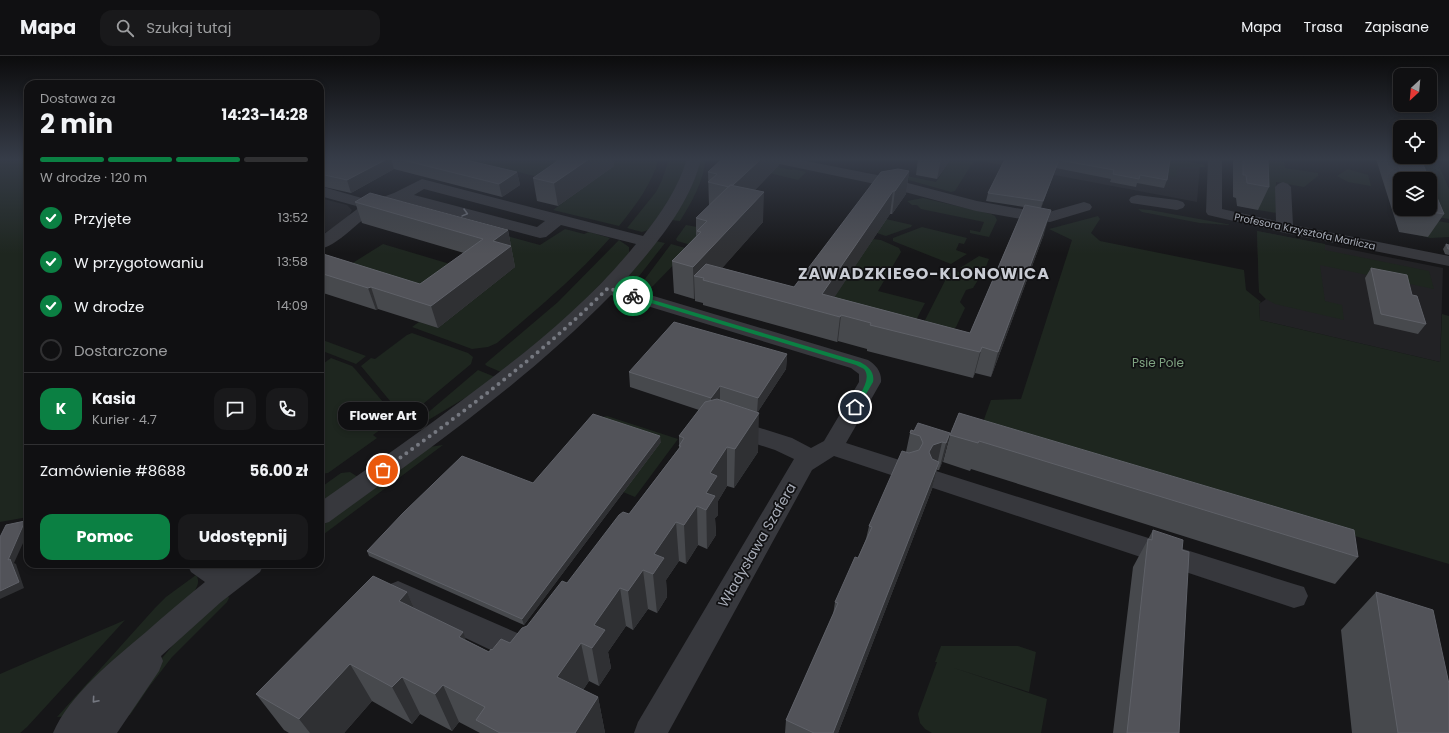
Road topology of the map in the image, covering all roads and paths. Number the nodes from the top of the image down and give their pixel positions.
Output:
1 (410, 191) edge
2 (448, 191) edge
3 (682, 191) edge
4 (917, 191) edge
5 (1214, 191) edge
6 (1283, 191) edge
7 (324, 192) edge
8 (400, 196) junction
9 (533, 196) dead end
10 (1136, 200) dead end
11 (373, 206) junction
12 (1177, 206) dead end
13 (1084, 207) dead end
14 (515, 208) junction
15 (558, 219) junction
16 (1285, 228) junction
17 (324, 242) edge
18 (647, 242) junction
19 (1449, 261) edge
20 (608, 288) junction
21 (705, 431) edge
22 (821, 453) junction
23 (903, 470) edge
24 (936, 480) edge
25 (324, 512) edge
26 (206, 568) edge
27 (244, 568) edge
28 (225, 582) junction
29 (398, 593) edge
30 (1294, 596) dead end
31 (175, 625) junction
32 (539, 635) edge
33 (69, 733) edge
34 (99, 733) edge
35 (650, 733) edge

1 - 8 street
2 - 14 street
3 - 18 street
4 - 13 street
5 - 16 street, Profesora Krzysztofa Marlicza
6 - 16 street
7 - 11 street
8 - 11 street
8 -> 15 street
9 - 14 street
10 - 12 street
11 - 17 street
14 - 15 street
15 - 18 street
16 - 19 street, Profesora Krzysztofa Marlicza
18 - 20 street
20 - 22 street, Władysława Szafera
20 - 25 street
21 - 22 street
22 - 23 street
22 - 35 street, Władysława Szafera
24 - 30 street
26 - 28 street
27 - 28 street
28 - 31 street
29 - 32 street
31 -> 33 street
31 - 34 street

